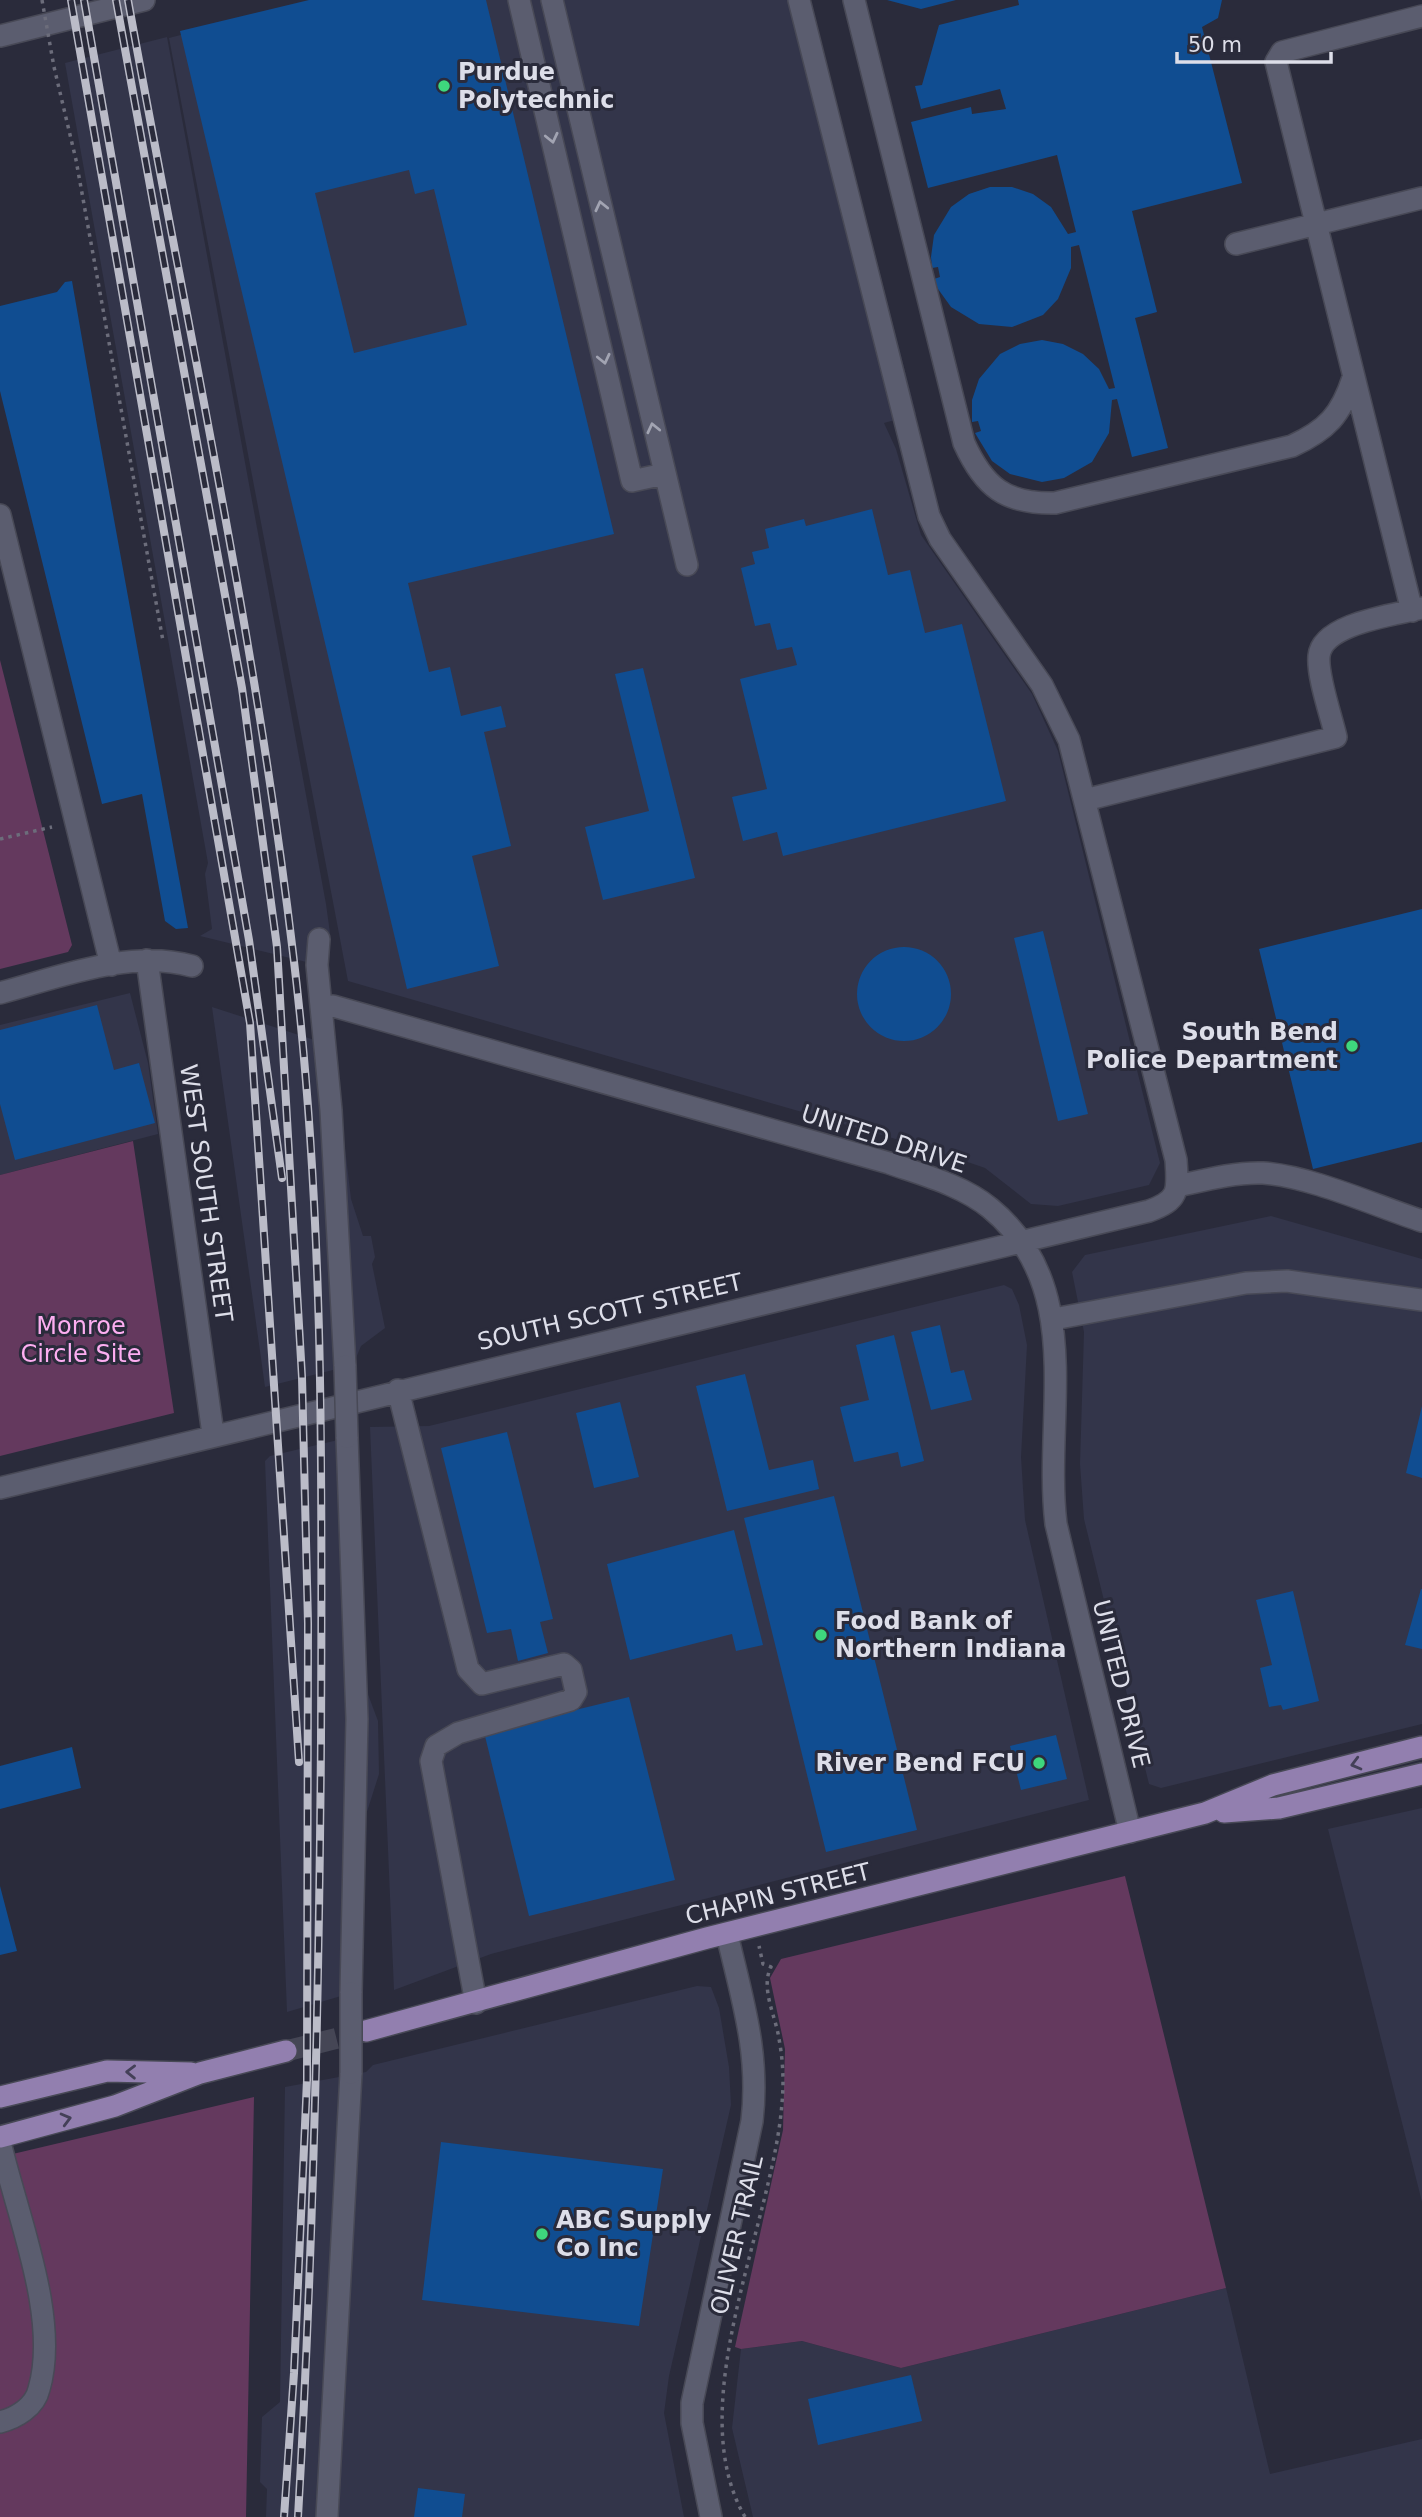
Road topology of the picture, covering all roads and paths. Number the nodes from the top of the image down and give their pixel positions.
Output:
1 (42, 0) edge
2 (144, 0) edge
3 (519, 0) edge
4 (552, 0) edge
5 (799, 0) edge
6 (854, 0) edge
7 (1422, 16) edge
8 (0, 36) edge
9 (1422, 198) edge
10 (1315, 225) junction
11 (1236, 244) dead end
12 (1353, 378) junction
13 (664, 474) junction
14 (0, 514) edge
15 (687, 565) dead end
16 (1417, 610) edge
17 (163, 641) dead end
18 (1086, 800) junction
19 (52, 827) dead end
20 (0, 839) edge
21 (319, 939) dead end
22 (148, 960) junction
23 (111, 965) junction
24 (192, 966) dead end
25 (0, 992) edge
26 (334, 1006) dead end
27 (1178, 1186) junction
28 (1422, 1221) edge
29 (1020, 1241) junction
30 (1422, 1300) edge
31 (1054, 1318) junction
32 (398, 1390) junction
33 (213, 1434) junction
34 (0, 1488) edge
35 (1422, 1747) edge
36 (1422, 1774) edge
37 (1273, 1785) junction
38 (1279, 1808) junction
39 (1205, 1813) junction
40 (1130, 1832) junction
41 (727, 1934) junction
42 (763, 1964) dead end
43 (475, 2003) junction
44 (366, 2031) tunnel mouth
45 (286, 2051) tunnel mouth
46 (200, 2073) junction
47 (0, 2096) edge
48 (0, 2139) edge
49 (0, 2422) edge
50 (327, 2517) edge
51 (711, 2517) edge
52 (745, 2517) edge

1 - 17 path, bridge
2 - 8 street
3 -> 13 street
13 -> 4 street
5 - 18 street
6 - 12 street
7 - 10 street
9 - 10 street
10 - 11 street
10 - 12 street
12 - 16 street
13 - 15 street
14 - 23 street
16 - 18 street
18 - 27 street
19 - 20 path
21 - 50 street, bridge
22 - 23 street
22 - 24 street
22 - 33 street, WEST SOUTH STREET
23 - 25 street
26 - 29 street, UNITED DRIVE
27 - 28 street
27 - 29 street, SOUTH SCOTT STREET
29 - 31 street, UNITED DRIVE
29 - 32 street, SOUTH SCOTT STREET
30 - 31 street
31 - 40 street, UNITED DRIVE
32 - 33 street, SOUTH SCOTT STREET
32 - 43 street
33 - 34 street, SOUTH SCOTT STREET
35 -> 37 main road, CHAPIN STREET
36 - 38 main road, CHAPIN STREET
37 - 38 street
37 - 39 main road, CHAPIN STREET
38 - 39 main road, CHAPIN STREET
39 - 40 main road, CHAPIN STREET
40 - 41 main road, CHAPIN STREET
41 - 43 main road, CHAPIN STREET
41 - 51 street
42 - 52 path, OLIVER TRAIL
43 - 44 main road, CHAPIN STREET
45 - 46 main road
46 -> 47 main road
48 -> 46 main road
48 - 49 street

